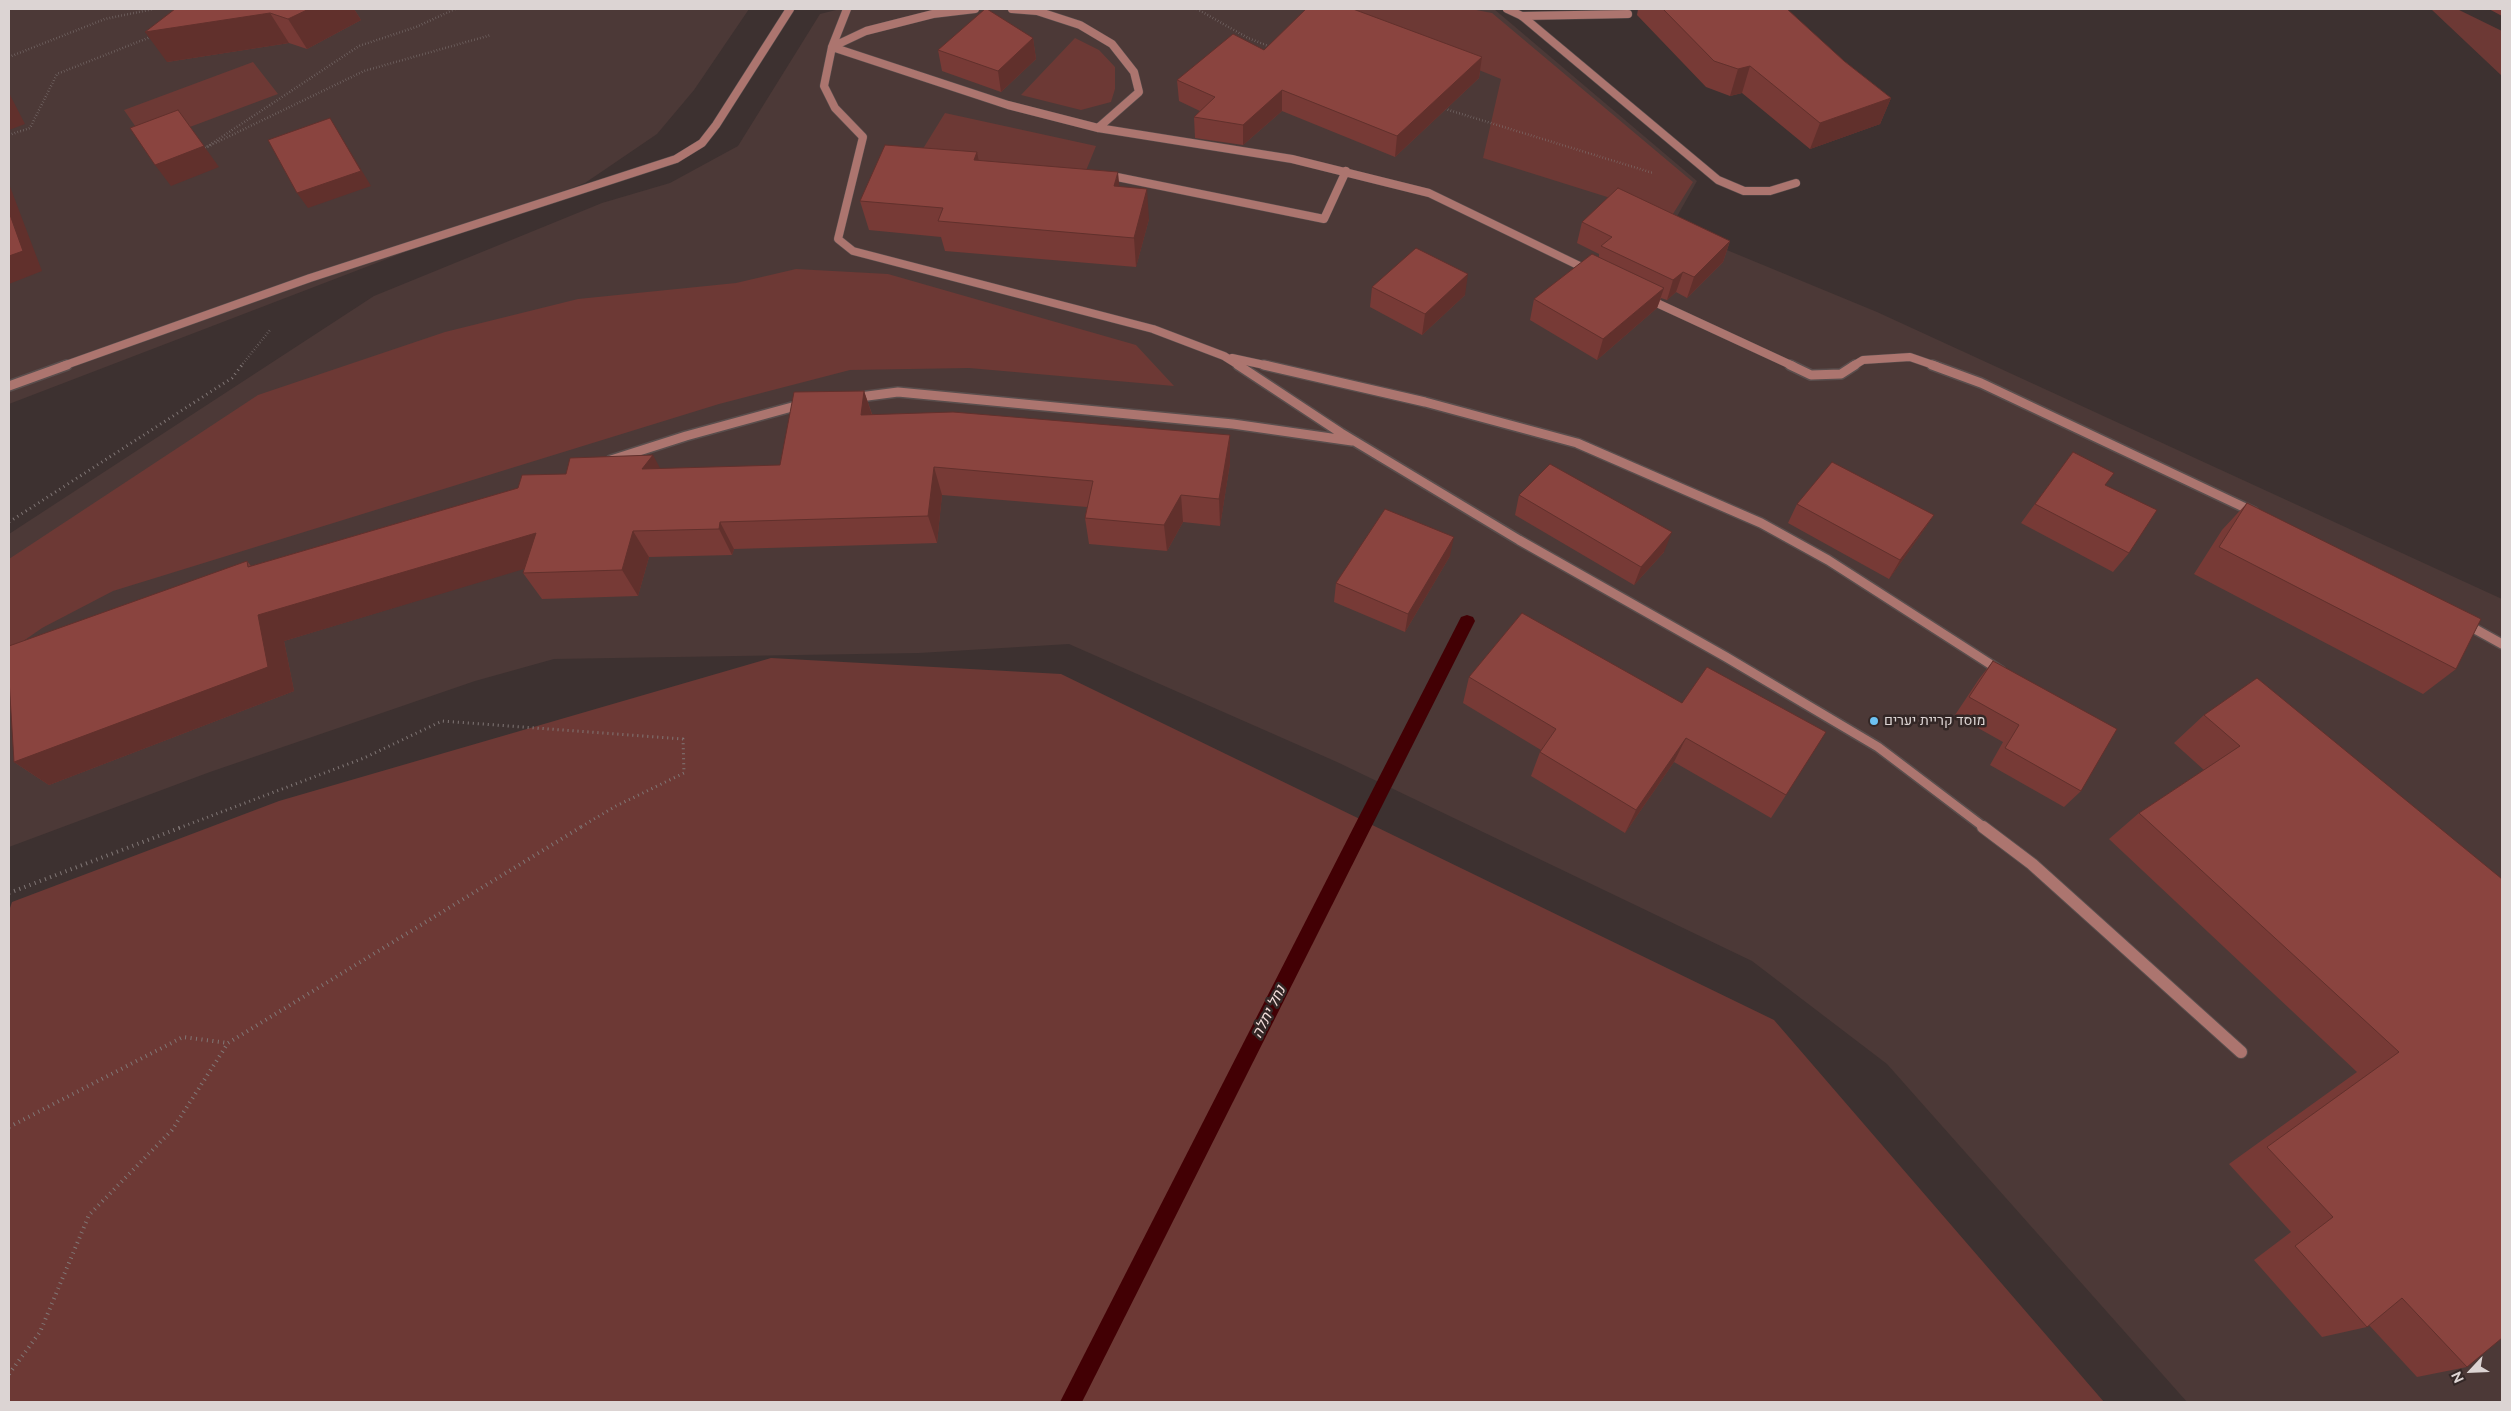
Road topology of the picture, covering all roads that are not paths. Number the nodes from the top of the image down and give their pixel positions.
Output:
1 (790, 9) edge
2 (847, 9) edge
3 (974, 9) edge
4 (1012, 9) edge
5 (1508, 9) edge
6 (1628, 14) dead end
7 (1522, 16) junction
8 (832, 47) junction
9 (1098, 128) junction
10 (1346, 171) junction
11 (1117, 177) edge
12 (1796, 183) dead end
13 (1598, 275) edge
14 (1634, 292) edge
15 (1224, 356) junction
16 (9, 386) edge
17 (841, 399) edge
18 (813, 402) edge
19 (1356, 442) junction
20 (600, 463) edge
21 (2263, 517) edge
22 (2459, 621) edge
23 (2502, 644) edge
24 (2009, 676) edge
25 (2241, 1052) dead end

1 - 16 street
2 - 8 street
3 - 8 street
4 - 9 street
5 - 7 street
6 - 7 street
7 - 12 street
8 - 9 street
8 - 15 street
9 - 10 street
10 - 11 street
10 - 13 street
14 - 21 street
15 - 19 street
15 - 24 street
17 - 19 street
18 - 20 street
19 - 25 street
22 - 23 street

